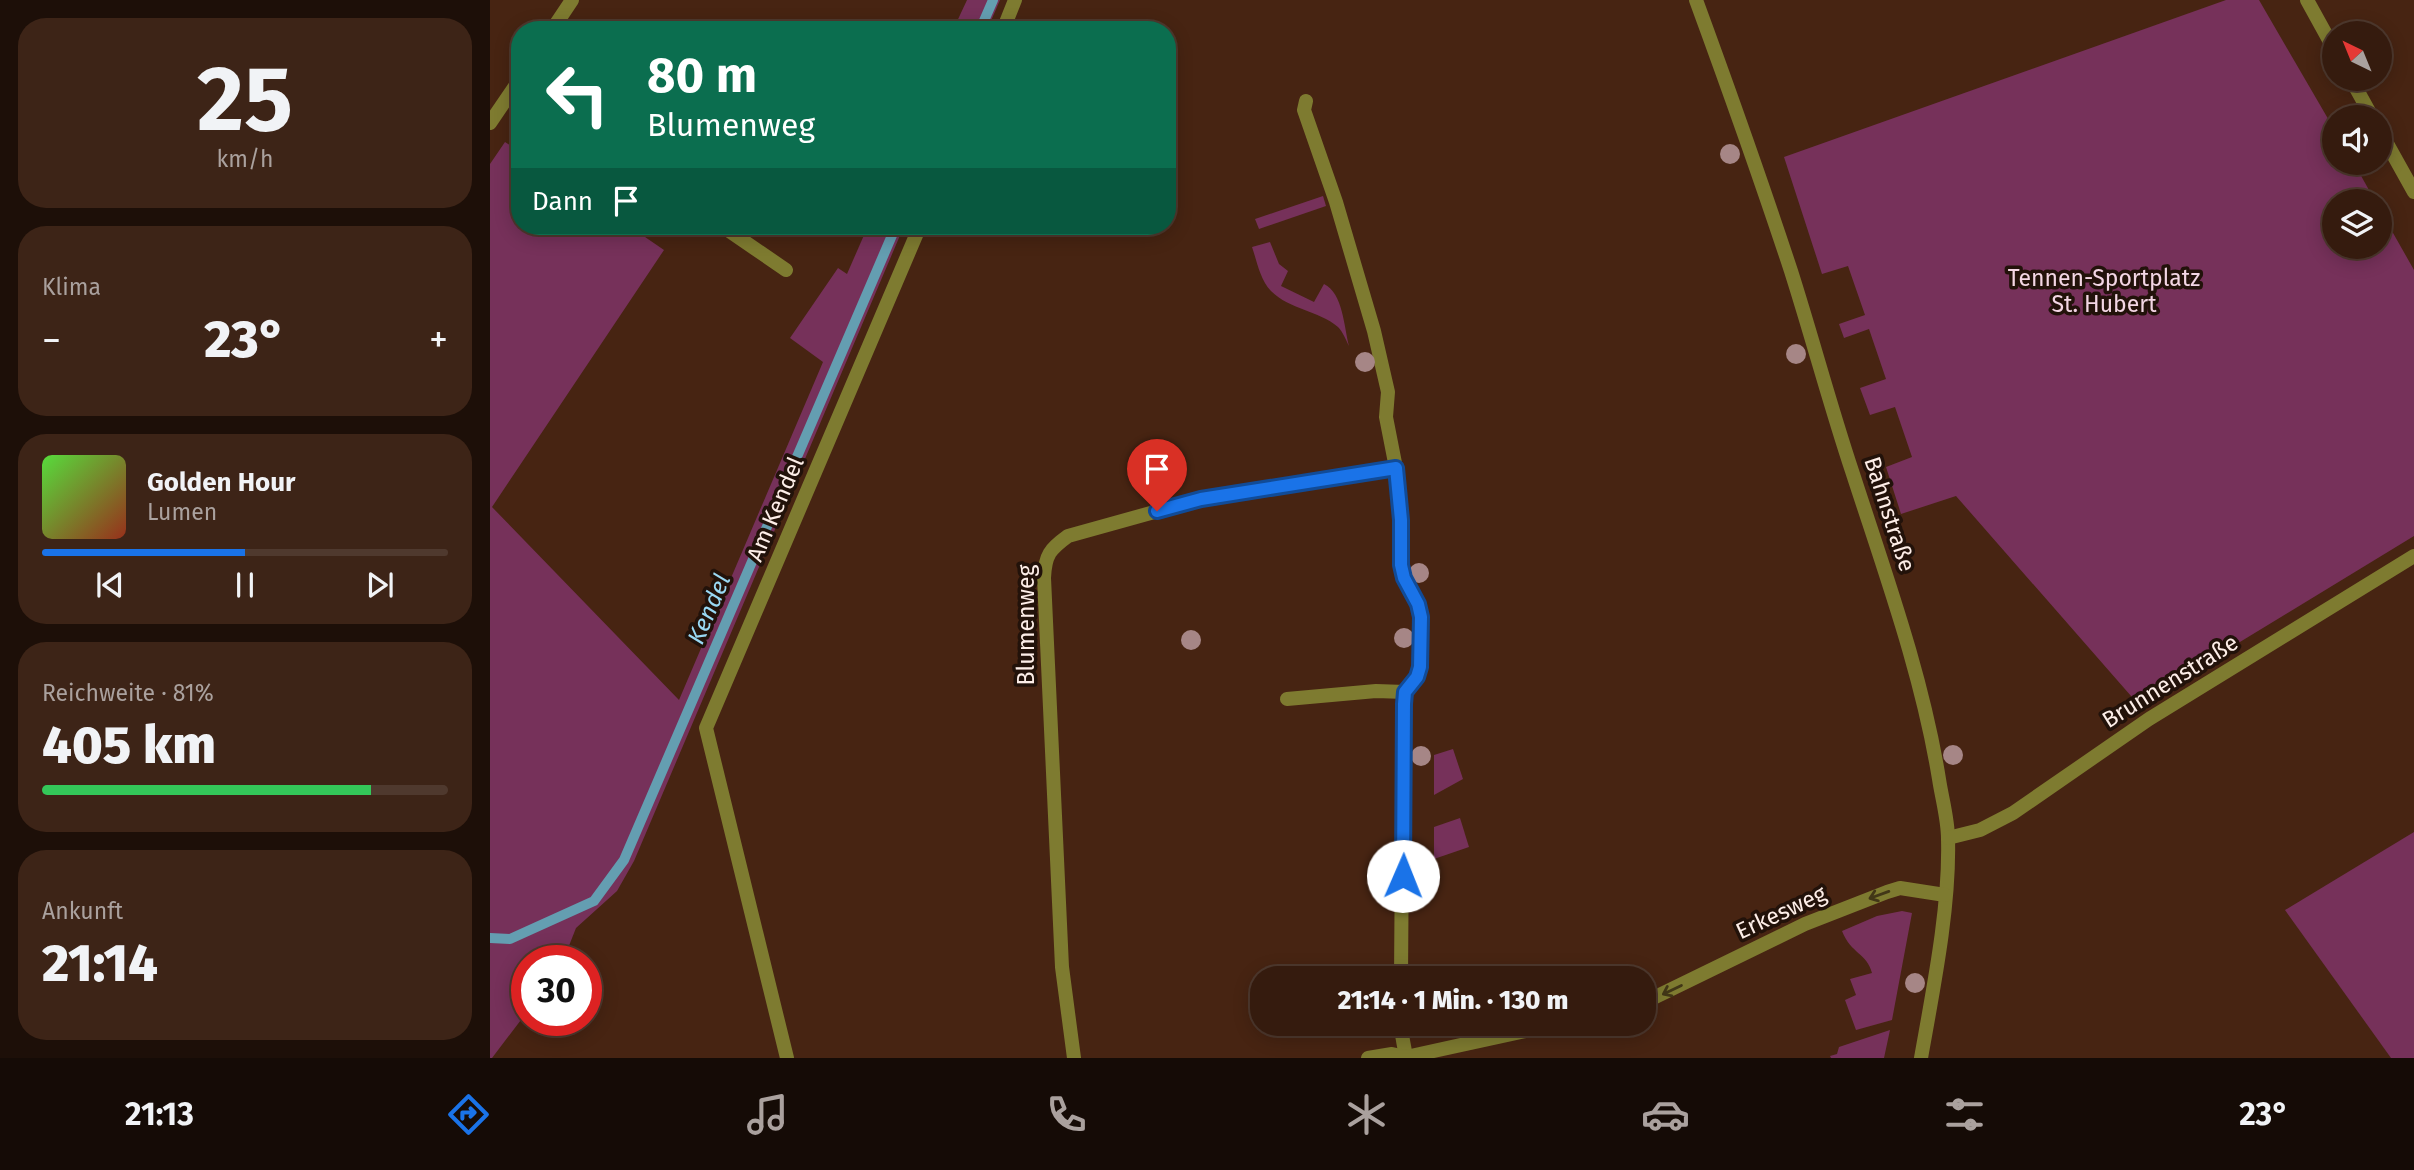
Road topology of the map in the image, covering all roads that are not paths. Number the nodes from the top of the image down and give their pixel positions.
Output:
1 (572, 0) edge
2 (1015, 0) edge
3 (1696, 0) edge
4 (2307, 0) edge
5 (558, 21) edge
6 (1007, 21) edge
7 (2322, 27) edge
8 (511, 94) edge
9 (1307, 101) dead end
10 (490, 123) edge
11 (2392, 153) edge
12 (2414, 192) edge
13 (735, 235) edge
14 (916, 235) edge
15 (786, 270) dead end
16 (1396, 468) junction
17 (2414, 556) edge
18 (1405, 692) junction
19 (1287, 699) dead end
20 (1948, 838) junction
21 (1945, 895) junction
22 (1401, 966) edge
23 (1656, 997) edge
24 (1402, 1036) edge
25 (1504, 1036) edge
26 (787, 1058) edge
27 (1074, 1058) edge
28 (1368, 1058) edge
29 (1406, 1058) edge
30 (1921, 1058) edge

1 - 5 street
2 - 6 street
3 - 20 street, Bahnstraße
4 - 7 street
8 - 10 street
9 - 16 street
11 - 12 street
13 - 15 street
14 - 26 street, Am Kendel
16 - 18 street
16 - 27 street, Blumenweg
17 - 20 street, Brunnenstraße
18 - 19 street
18 - 22 street
20 - 21 street, Bahnstraße
21 -> 23 street, Erkesweg
21 - 30 street, Bahnstraße
24 - 29 street
25 - 29 street
28 - 29 street

